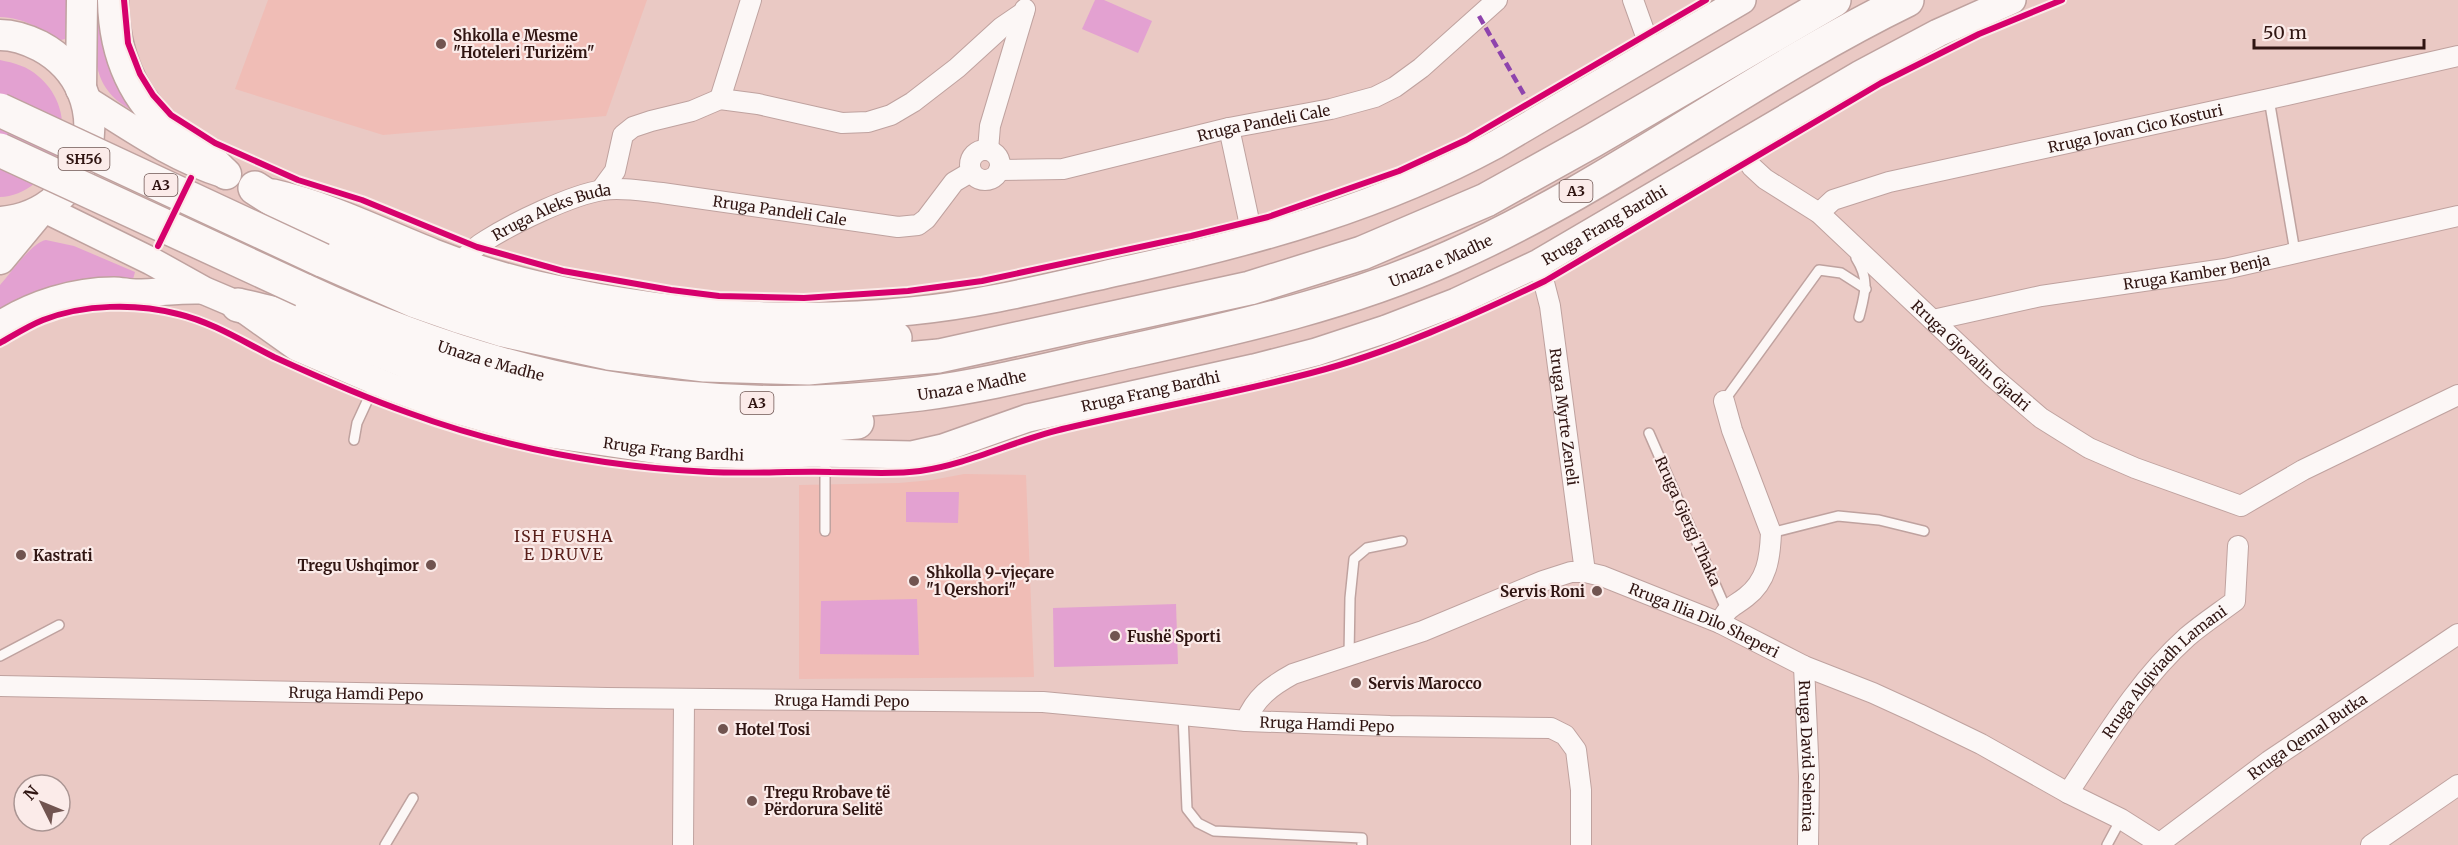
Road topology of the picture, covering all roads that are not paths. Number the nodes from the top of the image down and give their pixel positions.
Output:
1 (82, 0) edge
2 (113, 0) edge
3 (751, 0) edge
4 (1497, 0) edge
5 (1633, 0) edge
6 (1742, 0) edge
7 (1833, 0) edge
8 (1907, 0) edge
9 (2012, 0) edge
10 (1027, 6) edge
11 (0, 35) edge
12 (1652, 53) junction
13 (2458, 56) edge
14 (83, 94) junction
15 (720, 99) junction
16 (2270, 99) junction
17 (0, 110) edge
18 (1229, 128) junction
19 (1738, 146) junction
20 (0, 150) edge
21 (988, 150) junction
22 (999, 170) junction
23 (971, 172) junction
24 (225, 174) junction
25 (255, 188) junction
26 (601, 190) junction
27 (42, 211) junction
28 (1819, 213) junction
29 (2458, 218) edge
30 (0, 222) edge
31 (1836, 229) junction
32 (1251, 241) junction
33 (2295, 252) junction
34 (0, 259) edge
35 (460, 262) junction
36 (1539, 263) junction
37 (1866, 289) junction
38 (205, 291) junction
39 (1221, 295) junction
40 (238, 305) junction
41 (1859, 317) dead end
42 (1934, 320) junction
43 (0, 325) edge
44 (1222, 331) junction
45 (376, 381) junction
46 (2458, 395) edge
47 (1724, 401) joint
48 (1649, 433) dead end
49 (354, 440) dead end
50 (825, 453) junction
51 (825, 531) dead end
52 (1924, 531) dead end
53 (1771, 533) junction
54 (1402, 540) dead end
55 (2238, 546) dead end
56 (1585, 572) junction
57 (1723, 616) junction
58 (59, 625) dead end
59 (2458, 634) edge
60 (1349, 655) junction
61 (0, 656) edge
62 (1804, 666) junction
63 (0, 686) edge
64 (684, 699) junction
65 (1184, 715) junction
66 (1246, 721) junction
67 (2458, 785) edge
68 (2068, 794) junction
69 (413, 798) dead end
70 (2121, 819) junction
71 (2161, 844) edge
72 (385, 845) edge
73 (683, 845) edge
74 (1362, 845) edge
75 (1581, 845) edge
76 (1808, 845) edge
77 (2107, 845) edge
78 (2371, 845) edge

1 - 14 main road, SH56
2 - 24 main road
3 - 15 street
4 - 18 street, Rruga Pandeli Cale
5 - 12 street
6 - 12 main road
7 - 39 highway, A3
8 - 44 highway, Unaza e Madhe / A3
9 - 19 main road, Rruga Frang Bardhi
10 - 15 street
10 - 21 street
11 - 14 main road, SH56
12 - 32 main road
13 - 16 street, Rruga Jovan Cico Kosturi
14 - 24 main road
14 - 27 main road, SH56
15 - 26 street, Rruga Aleks Buda
16 - 28 street, Rruga Jovan Cico Kosturi
16 - 33 lane
17 - 39 highway, A3, bridge
18 - 22 street, Rruga Pandeli Cale
18 - 32 street
19 - 28 street, Rruga Gjovalin Gjadri
19 - 36 main road, Rruga Frang Bardhi
20 - 44 highway, Unaza e Madhe / A3, bridge
21 - 22 street
21 - 23 street
22 - 23 street
23 - 26 street, Rruga Pandeli Cale
24 - 25 main road
25 - 35 main road
25 - 39 highway
26 - 35 street, Rruga Aleks Buda
27 - 30 main road, SH56
27 - 34 main road, SH56
27 - 38 main road
28 - 31 street, Rruga Gjovalin Gjadri
29 - 33 street, Rruga Kamber Benja
31 - 37 lane
31 - 42 street, Rruga Gjovalin Gjadri
32 - 35 main road
33 - 42 street, Rruga Kamber Benja
36 - 50 main road, Rruga Frang Bardhi
36 - 56 street, Rruga Myrte Zeneli
37 - 41 lane
37 - 47 lane
38 - 40 main road, Rruga Frang Bardhi
38 - 43 main road
40 - 44 highway
40 - 45 main road, Rruga Frang Bardhi
42 - 46 street, Rruga Gjovalin Gjadri
45 - 49 lane
45 - 50 main road, Rruga Frang Bardhi
47 - 53 street
48 - 57 lane, Rruga Gjergj Thaka
50 - 51 lane
52 - 53 lane
53 - 57 street
54 - 60 lane
55 - 68 street, Rruga Alqiviadh Lamani
56 - 57 street, Rruga Ilia Dilo Sheperi
56 - 60 street, Rruga Ilia Dilo Sheperi
57 - 62 street, Rruga Ilia Dilo Sheperi
58 - 61 lane
59 - 71 street, Rruga Qemal Butka
60 - 66 street, Rruga Ilia Dilo Sheperi
62 - 68 street, Rruga Ilia Dilo Sheperi
62 - 76 street, Rruga David Selenica
63 - 64 street, Rruga Hamdi Pepo
64 - 65 street, Rruga Hamdi Pepo
64 - 73 street
65 - 66 street, Rruga Hamdi Pepo
65 - 74 lane
66 - 75 street, Rruga Hamdi Pepo
67 - 78 street
68 - 70 street, Rruga Ilia Dilo Sheperi
69 - 72 lane
70 - 71 street, Rruga Ilia Dilo Sheperi
70 - 77 lane

